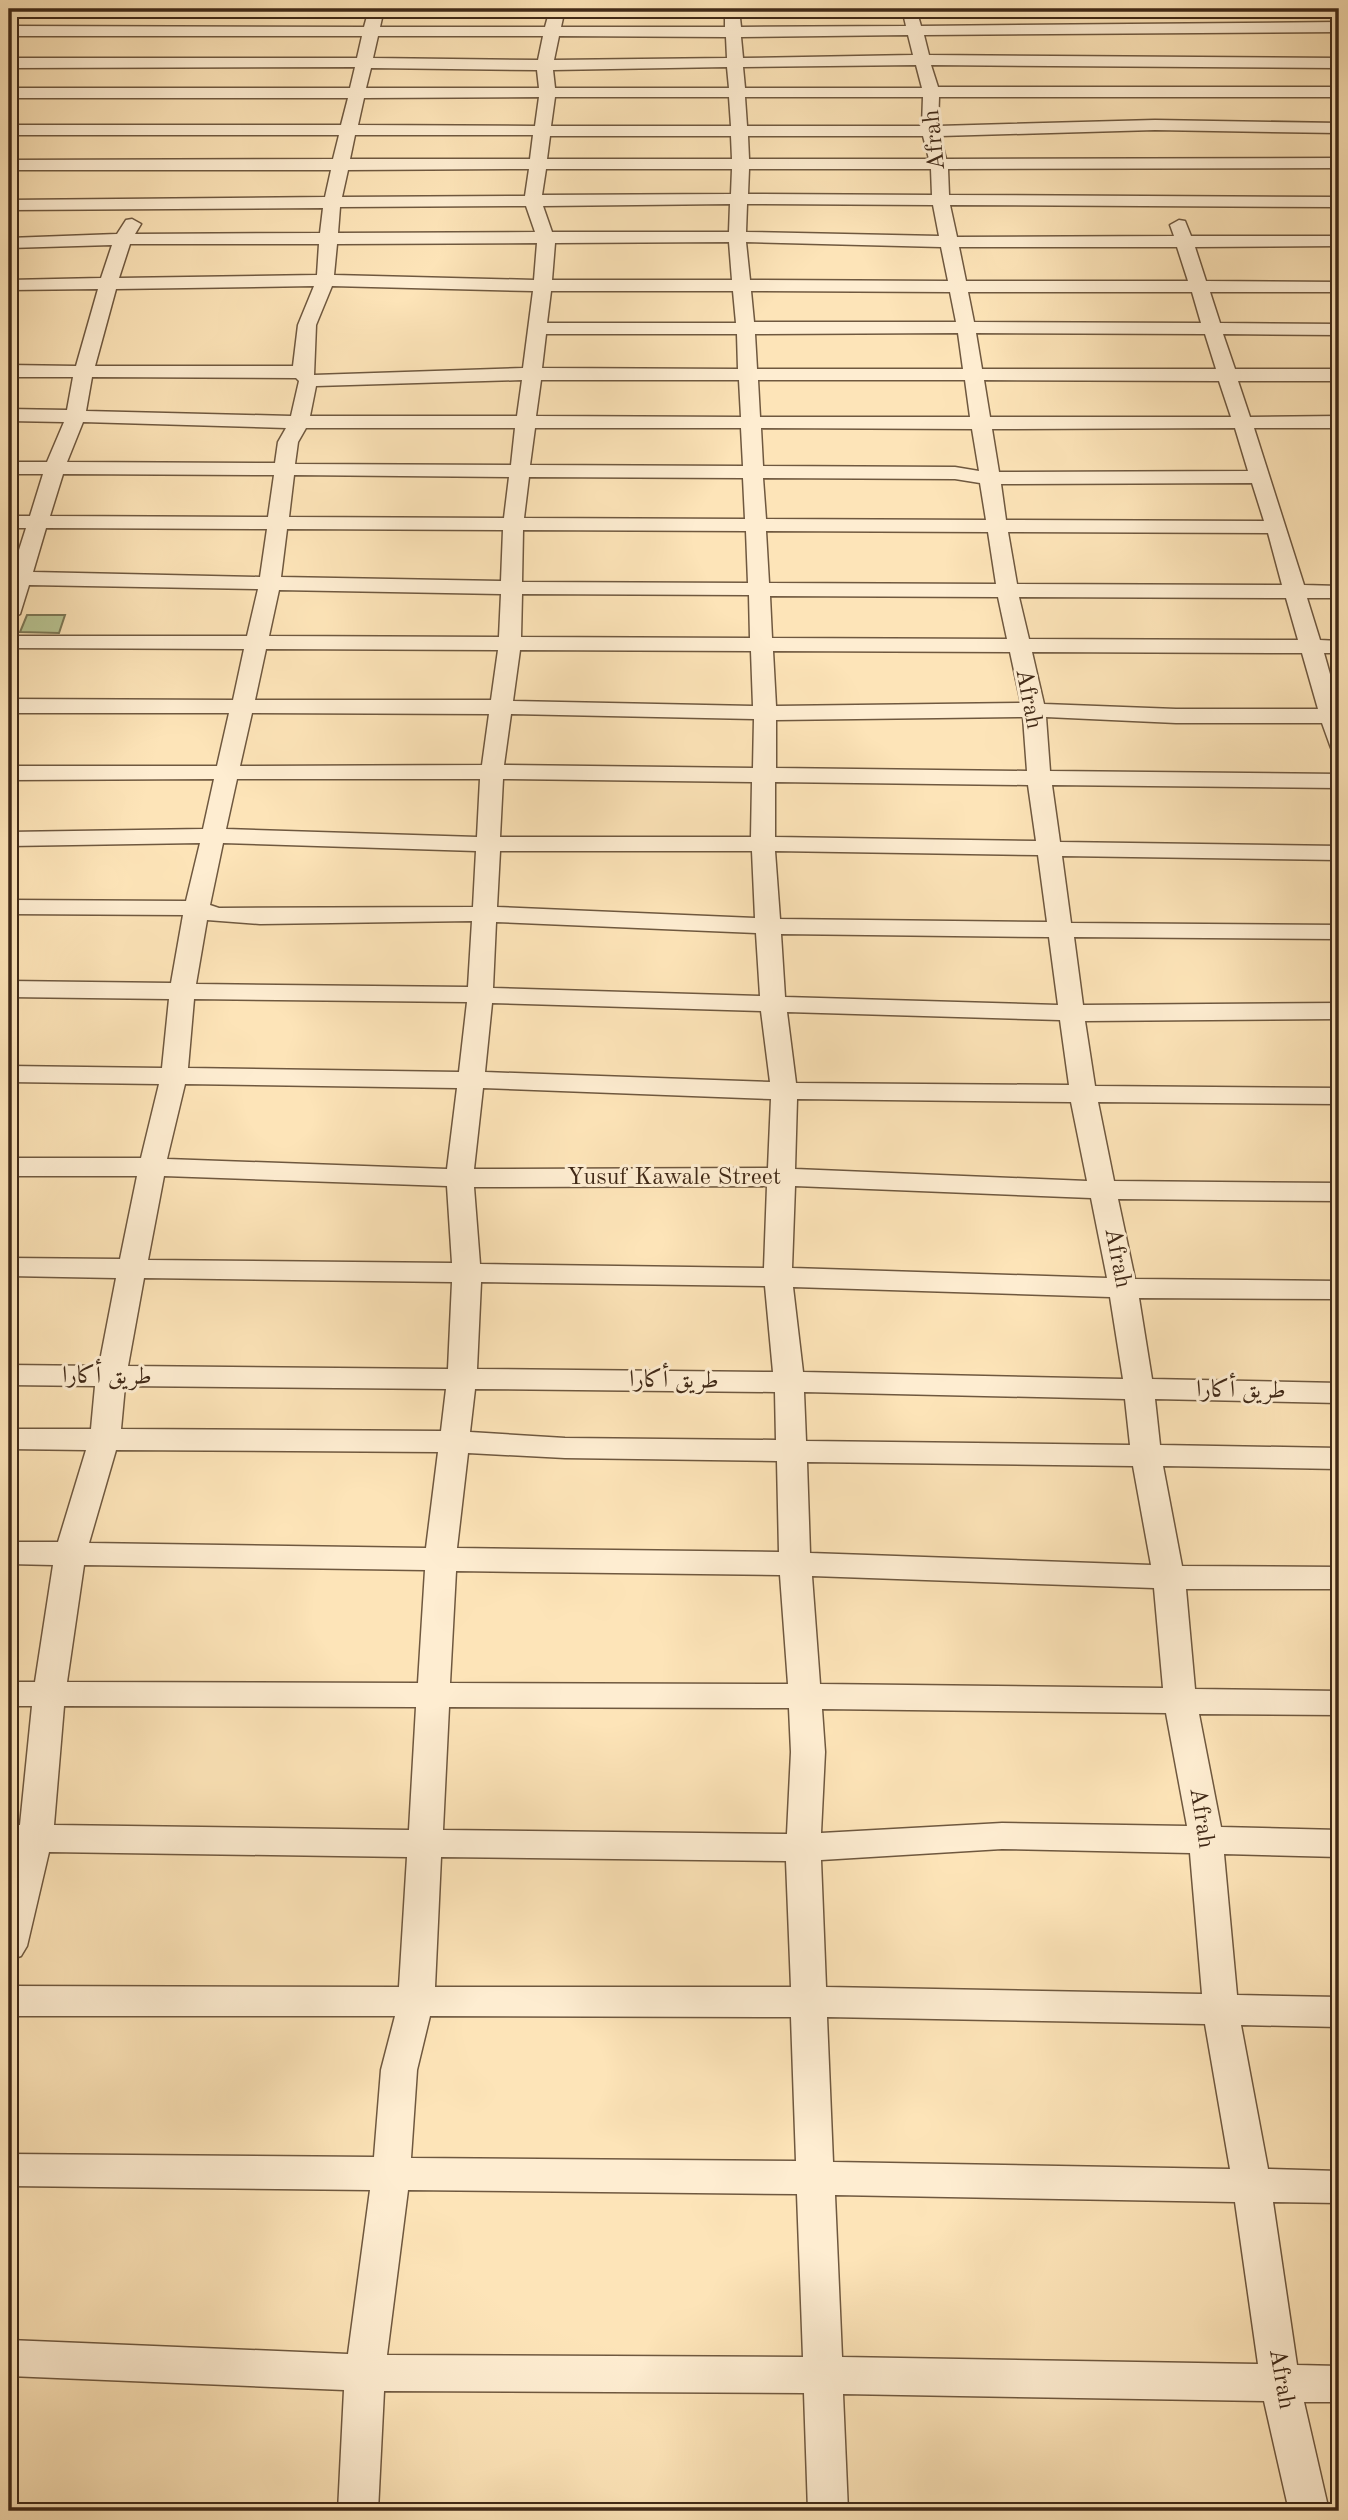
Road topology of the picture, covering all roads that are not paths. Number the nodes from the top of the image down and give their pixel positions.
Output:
1 (207, 9) edge
2 (1119, 9) edge
3 (1289, 9) edge
4 (374, 20) edge
5 (555, 20) edge
6 (731, 20) edge
7 (912, 20) edge
8 (11, 26) edge
9 (1339, 27) edge
10 (201, 29) junction
11 (1126, 30) junction
12 (1306, 45) junction
13 (9, 57) edge
14 (925, 60) junction
15 (192, 61) junction
16 (1141, 62) junction
17 (9, 63) edge
18 (366, 63) junction
19 (1339, 63) edge
20 (734, 64) junction
21 (545, 65) junction
22 (737, 92) junction
23 (1145, 92) junction
24 (1335, 92) edge
25 (9, 93) edge
26 (930, 93) junction
27 (359, 94) junction
28 (177, 95) junction
29 (547, 95) junction
30 (1339, 112) edge
31 (1155, 125) junction
32 (1339, 128) edge
33 (169, 129) junction
34 (348, 129) junction
35 (9, 130) edge
36 (542, 130) junction
37 (740, 131) junction
38 (930, 131) junction
39 (540, 162) junction
40 (1172, 162) junction
41 (939, 163) junction
42 (1339, 163) edge
43 (157, 164) junction
44 (9, 165) edge
45 (340, 165) junction
46 (741, 165) junction
47 (741, 199) junction
48 (941, 201) junction
49 (332, 202) junction
50 (533, 202) junction
51 (1175, 202) junction
52 (1339, 202) edge
53 (149, 203) junction
54 (9, 205) edge
55 (737, 237) junction
56 (123, 239) junction
57 (328, 239) junction
58 (546, 239) junction
59 (1181, 240) junction
60 (1339, 241) edge
61 (951, 242) junction
62 (9, 243) edge
63 (325, 280) junction
64 (9, 285) edge
65 (108, 285) junction
66 (543, 285) junction
67 (741, 286) junction
68 (958, 286) junction
69 (1197, 287) junction
70 (1339, 287) edge
71 (966, 327) junction
72 (537, 329) junction
73 (1211, 329) junction
74 (1339, 329) edge
75 (746, 330) junction
76 (9, 371) edge
77 (84, 371) junction
78 (532, 374) junction
79 (748, 375) junction
80 (973, 375) junction
81 (1226, 375) junction
82 (1339, 375) edge
83 (305, 376) junction
84 (9, 415) edge
85 (76, 415) junction
86 (526, 420) junction
87 (299, 422) junction
88 (1339, 422) edge
89 (751, 423) junction
90 (1242, 423) junction
91 (980, 424) junction
92 (9, 468) edge
93 (55, 468) junction
94 (287, 470) junction
95 (520, 472) junction
96 (753, 473) junction
97 (1260, 477) junction
98 (988, 478) junction
99 (9, 522) edge
100 (38, 522) junction
101 (277, 523) junction
102 (513, 525) junction
103 (755, 526) junction
104 (997, 526) junction
105 (1276, 527) junction
106 (15, 578) edge
107 (270, 582) junction
108 (514, 587) junction
109 (759, 588) junction
110 (1007, 589) junction
111 (1294, 591) junction
112 (1339, 592) edge
113 (9, 614) edge
114 (257, 640) junction
115 (9, 642) edge
116 (510, 644) junction
117 (761, 646) junction
118 (1310, 647) junction
119 (1339, 647) edge
120 (1018, 648) junction
121 (9, 706) edge
122 (240, 706) junction
123 (499, 707) junction
124 (1034, 710) junction
125 (765, 713) junction
126 (1334, 716) edge
127 (1339, 743) edge
128 (229, 771) junction
129 (9, 772) edge
130 (492, 772) junction
131 (763, 775) junction
132 (1039, 777) junction
133 (1339, 781) edge
134 (212, 836) junction
135 (9, 839) edge
136 (487, 844) junction
137 (763, 844) junction
138 (1050, 849) junction
139 (1339, 853) edge
140 (9, 907) edge
141 (197, 908) junction
142 (483, 914) junction
143 (768, 927) junction
144 (1060, 931) junction
145 (1339, 932) edge
146 (9, 989) edge
147 (182, 991) junction
148 (480, 995) junction
149 (773, 1003) junction
150 (1339, 1011) edge
151 (1072, 1013) junction
152 (9, 1074) edge
153 (174, 1075) junction
154 (473, 1080) junction
155 (784, 1091) junction
156 (1083, 1095) junction
157 (1339, 1096) edge
158 (9, 1167) edge
159 (152, 1167) junction
160 (779, 1177) junction
161 (460, 1178) junction
162 (1103, 1190) junction
163 (1339, 1192) edge
164 (9, 1267) edge
165 (134, 1270) junction
166 (467, 1272) junction
167 (778, 1278) junction
168 (1123, 1288) junction
169 (1339, 1290) edge
170 (9, 1375) edge
171 (111, 1377) junction
172 (462, 1380) junction
173 (789, 1382) junction
174 (1139, 1390) junction
175 (1339, 1393) edge
176 (105, 1438) junction
177 (9, 1439) edge
178 (454, 1442) junction
179 (792, 1450) junction
180 (1146, 1454) junction
181 (1339, 1458) edge
182 (9, 1553) edge
183 (70, 1555) junction
184 (442, 1560) junction
185 (795, 1564) junction
186 (1169, 1577) junction
187 (1339, 1578) edge
188 (9, 1694) edge
189 (49, 1696) junction
190 (434, 1696) junction
191 (805, 1696) junction
192 (1180, 1702) junction
193 (1339, 1703) edge
194 (22, 1837) edge
195 (1206, 1838) junction
196 (1339, 1843) edge
197 (426, 1844) junction
198 (803, 1849) junction
199 (9, 1945) edge
200 (9, 2001) edge
201 (416, 2002) junction
202 (810, 2002) junction
203 (1221, 2011) junction
204 (1339, 2012) edge
205 (9, 2170) edge
206 (391, 2175) junction
207 (817, 2178) junction
208 (1339, 2187) edge
209 (1252, 2188) junction
210 (9, 2358) edge
211 (365, 2373) junction
212 (822, 2375) junction
213 (1339, 2384) edge
214 (1280, 2385) junction
215 (358, 2511) edge
216 (828, 2511) edge
217 (1309, 2511) edge

1 - 10 street
2 - 11 street
3 - 12 street
4 - 5 street
4 - 10 street
4 - 18 street
5 - 6 street
5 - 21 street
6 - 7 street
6 - 20 street
7 - 11 street
7 - 14 street, Afrah
8 - 10 street
8 - 13 street
9 - 12 street
10 - 15 street
11 - 12 street
11 - 16 street
12 - 16 street
12 - 19 street
12 - 24 street
14 - 16 street
14 - 20 street
14 - 26 street, Afrah
15 - 17 street
15 - 18 street
15 - 28 street
16 - 23 street
18 - 21 street
18 - 27 street
20 - 21 street
20 - 22 street
21 - 29 street
22 - 26 street
22 - 29 street
22 - 37 street
23 - 24 street
23 - 26 street
23 - 31 street
24 - 30 street
25 - 28 street
26 - 38 street, Afrah
27 - 28 street
27 - 29 street
27 - 34 street
28 - 33 street
29 - 36 street
31 - 32 street
31 - 38 street
31 - 40 street
33 - 34 street
33 - 35 street
33 - 43 street
34 - 36 street
34 - 45 street
36 - 37 street
36 - 39 street
37 - 38 street
37 - 46 street
38 - 41 street, Afrah
39 - 45 street
39 - 46 street
39 - 50 street
40 - 41 street
40 - 42 street
40 - 51 street
41 - 46 street
41 - 48 street, Afrah
43 - 44 street
43 - 45 street
43 - 53 street
45 - 49 street
46 - 47 street
47 - 48 street
47 - 50 street
47 - 55 street
48 - 51 street
48 - 61 street, Afrah
49 - 50 street
49 - 53 street
49 - 57 street
50 - 58 street
51 - 52 street
51 - 59 street
53 - 54 street
53 - 56 street
55 - 58 street
55 - 61 street
55 - 67 street
56 - 57 street
56 - 62 street
56 - 65 street
57 - 58 street
57 - 63 street
58 - 66 street
59 - 60 street
59 - 61 street
59 - 69 street
61 - 68 street, Afrah
63 - 65 street
63 - 66 street
63 - 83 street
64 - 65 street
65 - 77 street
66 - 67 street
66 - 72 street
67 - 68 street
67 - 75 street
68 - 69 street
68 - 71 street, Afrah
69 - 70 street
69 - 73 street
71 - 73 street
71 - 75 street
71 - 80 street, Afrah
72 - 75 street
72 - 78 street
73 - 74 street
73 - 81 street
75 - 79 street
76 - 77 street
77 - 83 street
77 - 85 street
78 - 79 street
78 - 83 street
78 - 86 street
79 - 80 street
79 - 89 street
80 - 81 street
80 - 91 street, Afrah
81 - 82 street
81 - 90 street
83 - 87 street
84 - 85 street
85 - 87 street
85 - 93 street
86 - 87 street
86 - 89 street
86 - 95 street
87 - 94 street
88 - 90 street
89 - 91 street
89 - 96 street
90 - 91 street
90 - 97 street
91 - 98 street, Afrah
92 - 93 street
93 - 94 street
93 - 100 street
94 - 95 street
94 - 101 street
95 - 96 street
95 - 102 street
96 - 98 street
96 - 103 street
97 - 98 street
97 - 105 street
98 - 104 street, Afrah
99 - 100 street
100 - 101 street
100 - 106 street
101 - 102 street
101 - 107 street
102 - 103 street
102 - 108 street
103 - 104 street
103 - 109 street
104 - 105 street
104 - 110 street, Afrah
105 - 111 street
106 - 107 street
106 - 113 street
107 - 108 street
107 - 114 street
108 - 109 street
108 - 116 street
109 - 110 street
109 - 117 street
110 - 111 street
110 - 120 street, Afrah
111 - 112 street
111 - 118 street
114 - 115 street
114 - 116 street
114 - 122 street
116 - 117 street
116 - 123 street
117 - 120 street
117 - 125 street
118 - 119 street
118 - 120 street
118 - 126 street
120 - 124 street, Afrah
121 - 122 street
122 - 123 street
122 - 128 street
123 - 125 street
123 - 130 street
124 - 125 street
124 - 126 street
124 - 132 street, Afrah
125 - 131 street
126 - 127 street
128 - 129 street
128 - 130 street
128 - 134 street
130 - 131 street
130 - 136 street
131 - 132 street
131 - 137 street
132 - 133 street
132 - 138 street, Afrah
134 - 135 street
134 - 136 street
134 - 141 street
136 - 137 street
136 - 142 street
137 - 138 street
137 - 143 street
138 - 139 street
138 - 144 street, Afrah
140 - 141 street
141 - 142 street
141 - 147 street
142 - 143 street
142 - 148 street
143 - 144 street
143 - 149 street
144 - 145 street
144 - 151 street, Afrah
146 - 147 street
147 - 148 street
147 - 153 street
148 - 149 street
148 - 154 street
149 - 151 street
149 - 155 street
150 - 151 street
151 - 156 street, Afrah
152 - 153 street
153 - 154 street
153 - 159 street
154 - 155 street
154 - 161 street
155 - 156 street
155 - 160 street
156 - 157 street
156 - 162 street, Afrah
158 - 159 street, Yusuf Kawale Street
159 - 161 street, Yusuf Kawale Street
159 - 165 street
160 - 161 street, Yusuf Kawale Street
160 - 162 street, Yusuf Kawale Street
160 - 167 street
161 - 166 street
162 - 163 street, Yusuf Kawale Street
162 - 168 street, Afrah
164 - 165 street
165 - 166 street
165 - 171 street
166 - 167 street
166 - 172 street
167 - 168 street
167 - 173 street
168 - 169 street
168 - 174 street, Afrah
170 - 171 street, طريق أكارا
171 - 172 street, طريق أكارا
171 - 176 street
172 - 173 street, طريق أكارا
172 - 178 street
173 - 174 street, طريق أكارا
173 - 179 street
174 - 175 street, طريق أكارا
174 - 180 street, Afrah
176 - 177 street
176 - 178 street
176 - 183 street
178 - 179 street
178 - 184 street
179 - 180 street
179 - 185 street
180 - 181 street
180 - 186 street, Afrah
182 - 183 street
183 - 184 street
183 - 189 street
184 - 185 street
184 - 190 street
185 - 186 street
185 - 191 street
186 - 187 street
186 - 192 street, Afrah
188 - 189 street
189 - 190 street
189 - 194 street
190 - 191 street
190 - 197 street
191 - 192 street
191 - 198 street
192 - 193 street
192 - 195 street, Afrah
194 - 197 street
194 - 199 street
195 - 196 street
195 - 198 street
195 - 203 street, Afrah
197 - 198 street
197 - 201 street
198 - 202 street
200 - 201 street
201 - 202 street
201 - 206 street
202 - 203 street
202 - 207 street
203 - 204 street
203 - 209 street, Afrah
205 - 206 street
206 - 207 street
206 - 211 street
207 - 209 street
207 - 212 street
208 - 209 street
209 - 214 street, Afrah
210 - 211 street
211 - 212 street
211 - 215 street
212 - 214 street
212 - 216 street
213 - 214 street
214 - 217 street, Afrah

